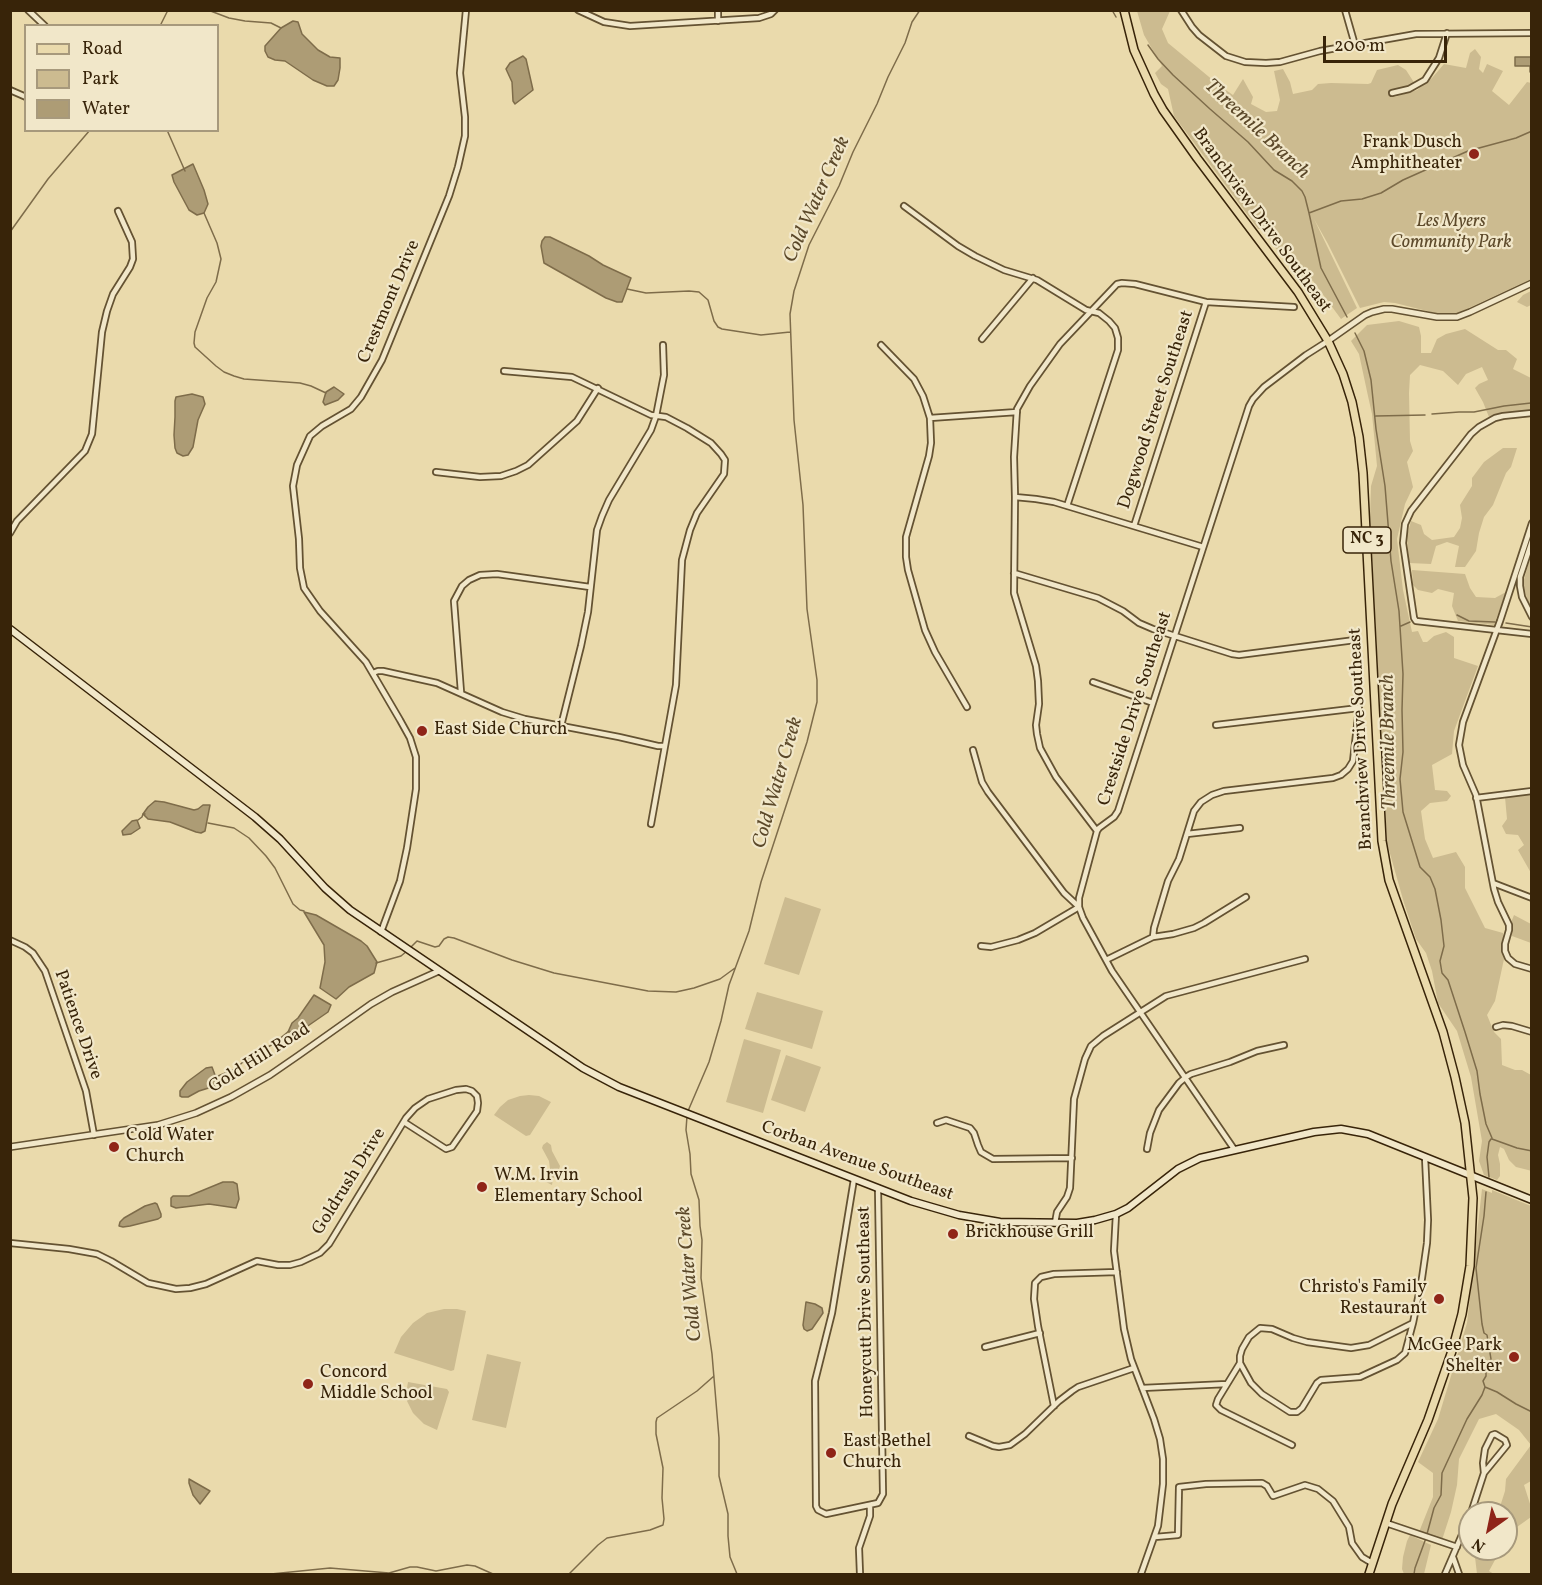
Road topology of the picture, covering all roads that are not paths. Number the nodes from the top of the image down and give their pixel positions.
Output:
1 (28, 10) edge
2 (466, 10) edge
3 (578, 10) edge
4 (718, 10) edge
5 (775, 10) edge
6 (1124, 10) edge
7 (1181, 10) edge
8 (1345, 10) edge
9 (718, 21) junction
10 (43, 24) edge
11 (1447, 33) junction
12 (1532, 33) edge
13 (1355, 45) junction
14 (10, 90) edge
15 (1392, 93) dead end
16 (24, 96) edge
17 (904, 206) dead end
18 (118, 211) dead end
19 (1033, 278) junction
20 (1532, 283) edge
21 (1206, 302) junction
22 (1294, 306) dead end
23 (1092, 312) junction
24 (982, 339) dead end
25 (1328, 341) junction
26 (663, 345) dead end
27 (880, 345) dead end
28 (504, 371) dead end
29 (597, 388) junction
30 (1017, 412) junction
31 (1532, 413) edge
32 (656, 416) junction
33 (930, 418) junction
34 (436, 472) dead end
35 (1015, 497) junction
36 (1067, 506) junction
37 (1532, 523) edge
38 (1134, 526) junction
39 (10, 533) edge
40 (1532, 541) edge
41 (1203, 547) junction
42 (1014, 573) junction
43 (590, 587) junction
44 (1532, 617) edge
45 (10, 629) edge
46 (1497, 630) junction
47 (1532, 634) edge
48 (1174, 636) junction
49 (1355, 640) dead end
50 (373, 674) junction
51 (1093, 682) dead end
52 (461, 693) junction
53 (1153, 703) junction
54 (967, 707) dead end
55 (1216, 725) dead end
56 (561, 726) junction
57 (664, 746) junction
58 (973, 750) dead end
59 (1532, 791) edge
60 (1476, 798) junction
61 (651, 824) dead end
62 (1240, 828) dead end
63 (1097, 831) junction
64 (1187, 834) junction
65 (1493, 883) junction
66 (1246, 897) dead end
67 (1532, 898) edge
68 (1078, 907) junction
69 (381, 932) junction
70 (1153, 937) junction
71 (10, 940) edge
72 (981, 946) dead end
73 (1305, 959) dead end
74 (1106, 960) junction
75 (1532, 969) edge
76 (439, 971) junction
77 (1141, 1012) junction
78 (1496, 1027) dead end
79 (1532, 1032) edge
80 (1284, 1045) dead end
81 (1186, 1077) junction
82 (404, 1122) junction
83 (937, 1123) dead end
84 (94, 1135) junction
85 (11, 1146) edge
86 (1147, 1149) dead end
87 (1234, 1149) junction
88 (1425, 1157) junction
89 (1072, 1158) junction
90 (1471, 1175) junction
91 (854, 1179) junction
92 (878, 1188) junction
93 (1532, 1200) edge
94 (1116, 1214) junction
95 (1055, 1223) junction
96 (10, 1243) edge
97 (1117, 1272) junction
98 (1413, 1323) junction
99 (1040, 1333) junction
100 (985, 1347) dead end
101 (1240, 1363) junction
102 (1134, 1368) junction
103 (1227, 1384) junction
104 (1142, 1388) junction
105 (1054, 1406) junction
106 (969, 1436) dead end
107 (1292, 1446) dead end
108 (1484, 1473) junction
109 (1475, 1501) edge
110 (870, 1505) junction
111 (1386, 1522) junction
112 (1155, 1538) junction
113 (1457, 1547) joint
114 (1453, 1556) junction
115 (1372, 1563) junction
116 (860, 1575) edge
117 (1142, 1575) edge
118 (1369, 1575) edge
119 (1445, 1575) edge
120 (1459, 1575) edge

1 - 10 street
2 - 50 street, Crestmont Drive
3 - 9 street
4 - 9 street
5 - 9 street
6 - 25 main road, Branchview Drive Southeast / NC 3
7 - 13 street
8 - 13 street
11 - 12 street
11 - 13 street
11 - 15 street
14 - 16 street
17 - 19 street
18 - 39 street
19 - 23 street
19 - 24 street
20 - 25 street
21 - 22 street
21 - 23 street
21 - 38 street, Dogwood Street Southeast
23 - 30 street
23 - 36 street
25 - 41 street, Crestside Drive Southeast
25 - 90 main road, Branchview Drive Southeast / NC 3
26 - 32 street
27 - 33 street
28 - 29 street
29 - 32 street
29 - 34 street
30 - 33 street
30 - 35 street
31 - 46 street
32 - 43 street
32 - 57 street
33 - 54 street
35 - 36 street
35 - 42 street
36 - 38 street
37 - 46 street
38 - 41 street
40 - 44 street
41 - 48 street, Crestside Drive Southeast
42 - 48 street
42 - 63 street
43 - 52 street
43 - 56 street
45 - 69 main road, Corban Avenue Southeast
46 - 47 street
46 - 60 street
48 - 49 street
48 - 53 street, Crestside Drive Southeast
50 - 52 street
50 - 69 street, Crestmont Drive
51 - 53 street
52 - 56 street
53 - 63 street, Crestside Drive Southeast
55 - 64 street
56 - 57 street
57 - 61 street
58 - 68 street
59 - 60 street
60 - 65 street
62 - 64 street
63 - 68 street, Crestside Drive Southeast
64 - 70 street
65 - 67 street
65 - 75 street
66 - 70 street
68 - 72 street
68 - 74 street
69 - 76 main road, Corban Avenue Southeast
70 - 74 street
71 - 84 street, Patience Drive
73 - 77 street
74 - 77 street
76 - 84 street, Gold Hill Road
76 - 91 main road, Corban Avenue Southeast
77 - 81 street
77 - 89 street
78 - 79 street
80 - 81 street
81 - 86 street
81 - 87 street
82 - 82 street, Goldrush Drive
82 - 96 street, Goldrush Drive
83 - 89 street
84 - 85 street, Gold Hill Road
87 - 88 main road, Corban Avenue Southeast
87 - 94 main road, Corban Avenue Southeast
88 - 90 main road, Corban Avenue Southeast
88 - 98 street
89 - 95 street
90 - 93 main road, Corban Avenue Southeast
90 - 111 main road, Branchview Drive Southeast / NC 3
91 - 92 main road, Corban Avenue Southeast
91 - 110 street, Honeycutt Drive Southeast
92 - 95 main road, Corban Avenue Southeast
92 - 110 street, Honeycutt Drive Southeast
94 - 95 main road, Corban Avenue Southeast
94 - 97 street
97 - 99 street
97 - 102 street
98 - 101 street
98 - 101 street
99 - 100 street
99 - 105 street
101 - 103 street
102 - 104 street
102 - 105 street
103 - 104 street
103 - 107 street
104 - 112 street
105 - 106 street
108 - 108 street
108 - 109 street
110 - 116 street
111 - 113 street
111 - 115 main road, Branchview Drive Southeast / NC 3
112 - 115 street
112 - 117 street
113 - 114 street
114 - 119 street
114 - 120 street
115 - 118 main road, Branchview Drive Southeast / NC 3

